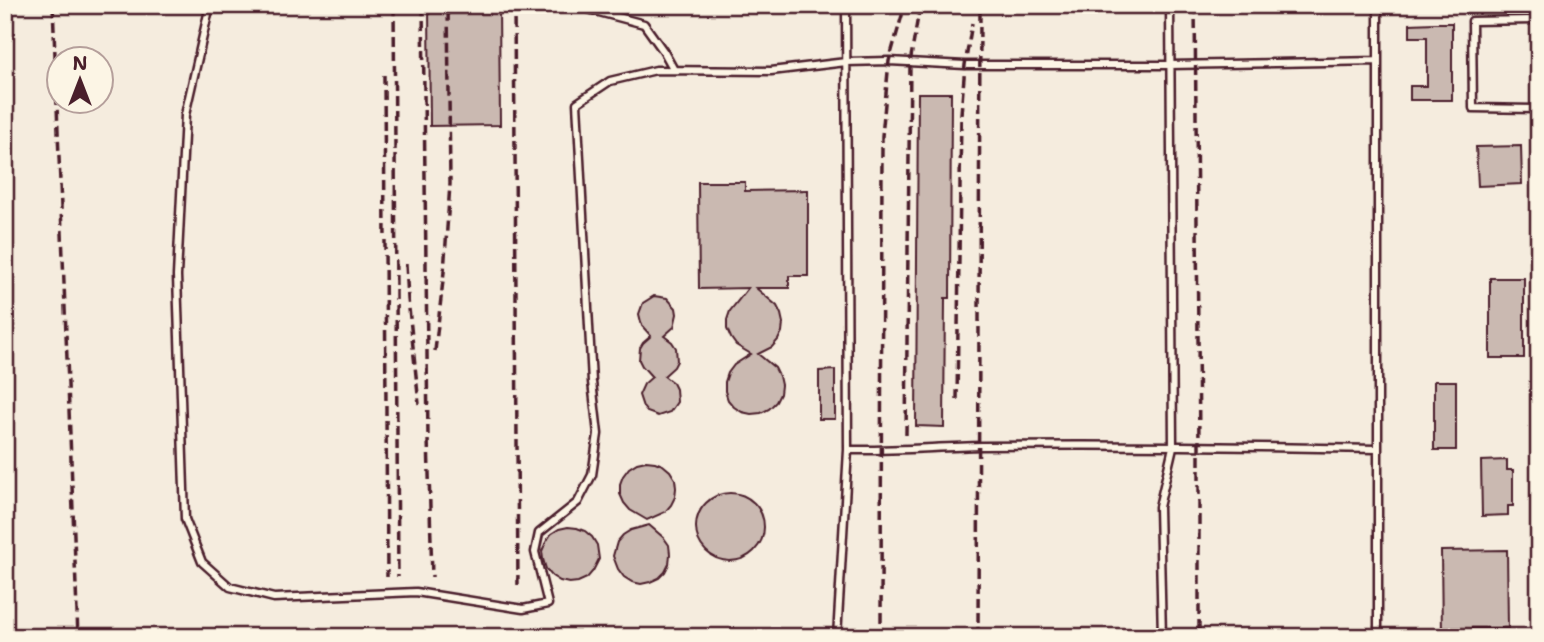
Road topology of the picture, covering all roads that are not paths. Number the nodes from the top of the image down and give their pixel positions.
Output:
1 (210, 5) edge
2 (583, 5) edge
3 (846, 5) edge
4 (1170, 5) edge
5 (1378, 5) edge
6 (1539, 20) edge
7 (1378, 61) junction
8 (846, 62) junction
9 (1170, 65) junction
10 (674, 70) junction
11 (1539, 109) edge
12 (1173, 447) junction
13 (1377, 449) junction
14 (848, 450) junction
15 (837, 637) edge
16 (1162, 637) edge
17 (1378, 637) edge

1 - 10 lane
2 - 10 lane
3 - 8 lane
4 - 9 lane
5 - 7 lane
6 - 11 lane
7 - 9 lane
7 - 13 lane
8 - 9 lane
8 - 10 lane
8 - 14 lane
9 - 12 lane
12 - 13 lane
12 - 14 lane
12 - 16 lane
13 - 17 lane
14 - 15 lane

